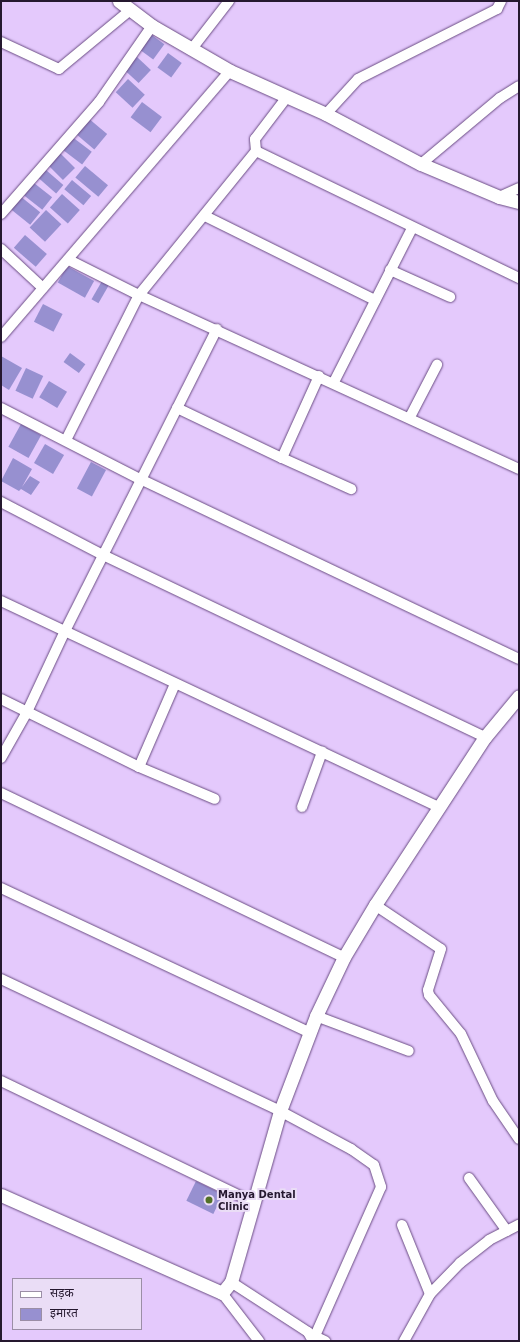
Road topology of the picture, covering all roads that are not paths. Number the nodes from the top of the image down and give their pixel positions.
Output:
1 (119, 1) edge
2 (229, 1) edge
3 (501, 1) edge
4 (130, 11) junction
5 (152, 26) junction
6 (1, 42) edge
7 (191, 50) junction
8 (230, 71) junction
9 (519, 86) edge
10 (287, 97) junction
11 (326, 114) junction
12 (256, 151) junction
13 (421, 164) junction
14 (519, 188) edge
15 (499, 197) junction
16 (519, 202) edge
17 (1, 214) edge
18 (205, 216) junction
19 (412, 228) junction
20 (1, 250) edge
21 (69, 260) junction
22 (390, 270) junction
23 (519, 278) edge
24 (42, 288) junction
25 (139, 295) junction
26 (450, 297) dead end
27 (374, 300) junction
28 (217, 329) junction
29 (1, 337) edge
30 (437, 365) dead end
31 (320, 376) junction
32 (334, 382) junction
33 (1, 408) edge
34 (177, 408) junction
35 (410, 417) junction
36 (66, 440) junction
37 (282, 458) junction
38 (519, 468) edge
39 (142, 480) junction
40 (351, 489) dead end
41 (1, 502) edge
42 (103, 555) junction
43 (1, 600) edge
44 (65, 631) junction
45 (519, 659) edge
46 (175, 684) junction
47 (519, 696) edge
48 (1, 699) edge
49 (27, 712) junction
50 (485, 737) junction
51 (322, 752) junction
52 (1, 758) edge
53 (139, 767) junction
54 (1, 793) edge
55 (215, 799) dead end
56 (302, 807) dead end
57 (438, 807) junction
58 (1, 888) edge
59 (375, 905) junction
60 (344, 957) junction
61 (1, 979) edge
62 (316, 1016) junction
63 (310, 1033) junction
64 (409, 1051) dead end
65 (1, 1081) edge
66 (280, 1111) junction
67 (519, 1139) edge
68 (469, 1178) dead end
69 (1, 1195) edge
70 (254, 1203) junction
71 (402, 1225) dead end
72 (519, 1225) edge
73 (507, 1231) junction
74 (231, 1282) junction
75 (222, 1293) junction
76 (430, 1294) junction
77 (313, 1337) edge
78 (259, 1341) edge
79 (325, 1341) edge
80 (404, 1341) edge

1 - 4 street
2 - 7 street
3 - 11 street
4 - 5 street
4 - 6 street
5 - 7 street
5 - 17 street
7 - 8 street
8 - 10 street
8 - 21 street
9 - 13 street
10 - 11 street
10 - 12 street
11 - 13 street
12 - 18 street
12 - 19 street
13 - 15 street
14 - 15 street
15 - 16 street
18 - 25 street
18 - 27 street
19 - 22 street
19 - 23 street
20 - 24 street
21 - 24 street
21 - 25 street
22 - 26 street
22 - 27 street
24 - 29 street
25 - 28 street
25 - 36 street
27 - 32 street
28 - 31 street
28 - 34 street
30 - 35 street
31 - 32 street
31 - 37 street
32 - 35 street
33 - 36 street
34 - 37 street
34 - 39 street
35 - 38 street
36 - 39 street
37 - 40 street
39 - 42 street
39 - 45 street
41 - 42 street
42 - 44 street
42 - 50 street
43 - 44 street
44 - 46 street
44 - 49 street
46 - 51 street
46 - 53 street
47 - 50 street
48 - 49 street
49 - 52 street
49 - 53 street
50 - 57 street
51 - 56 street
51 - 57 street
53 - 55 street
54 - 60 street
57 - 59 street
58 - 63 street
59 - 60 street
59 - 67 street
60 - 62 street
61 - 66 street
62 - 63 street
62 - 64 street
63 - 66 street
65 - 70 street
66 - 70 street
66 - 77 street
68 - 73 street
69 - 75 street
70 - 74 street
71 - 76 street
72 - 73 street
73 - 76 street
74 - 75 street
74 - 77 street
75 - 78 street
76 - 80 street
77 - 79 street

